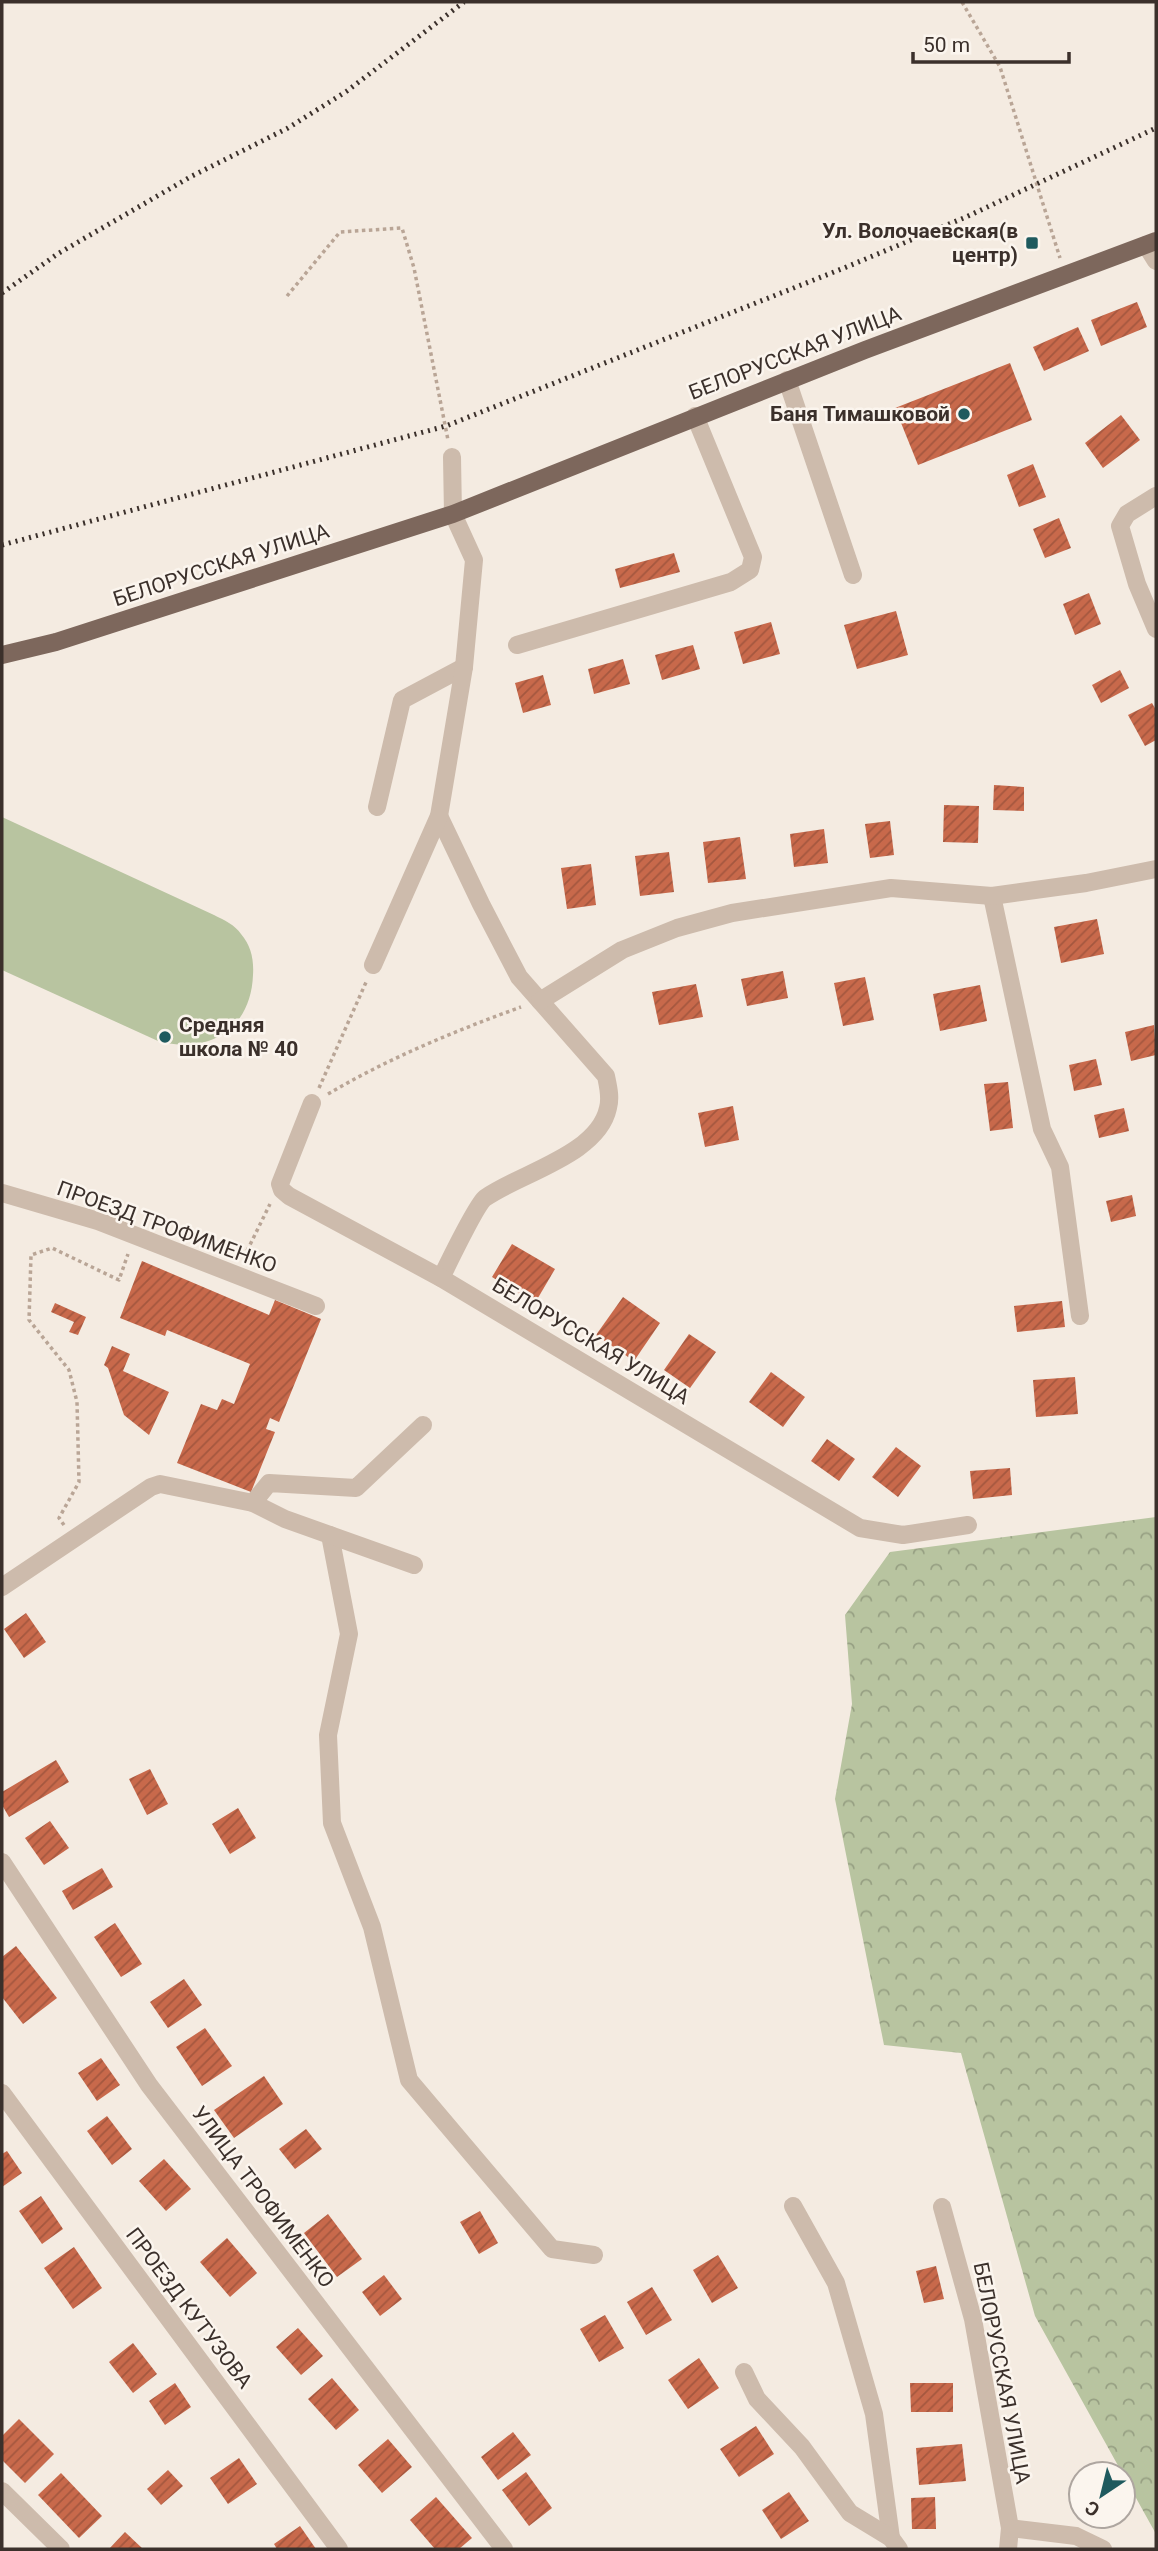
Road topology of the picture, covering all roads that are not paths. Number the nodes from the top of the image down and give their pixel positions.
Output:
1 (1151, 243) edge
2 (1156, 261) edge
3 (787, 380) junction
4 (695, 416) junction
5 (452, 457) road end
6 (1156, 496) edge
7 (453, 514) junction
8 (853, 575) dead end
9 (1156, 629) edge
10 (517, 645) dead end
11 (2, 655) edge
12 (464, 667) junction
13 (377, 807) dead end
14 (439, 816) junction
15 (1156, 869) edge
16 (992, 896) junction
17 (373, 965) road end
18 (540, 1000) junction
19 (312, 1103) road end
20 (2, 1193) edge
21 (440, 1278) junction
22 (316, 1306) dead end
23 (1080, 1316) dead end
24 (423, 1425) dead end
25 (253, 1503) junction
26 (968, 1525) dead end
27 (330, 1535) junction
28 (414, 1565) dead end
29 (2, 1587) edge
30 (2, 1862) edge
31 (2, 2094) edge
32 (793, 2206) dead end
33 (942, 2207) dead end
34 (594, 2255) dead end
35 (744, 2372) dead end
36 (2, 2491) edge
37 (1010, 2528) junction
38 (895, 2544) edge
39 (61, 2549) edge
40 (339, 2549) edge
41 (505, 2549) edge
42 (1007, 2549) edge
43 (1103, 2549) edge

1 - 2 street
1 - 3 main road, БЕЛОРУССКАЯ УЛИЦА
3 - 4 main road, БЕЛОРУССКАЯ УЛИЦА
3 - 8 street
4 - 7 main road, БЕЛОРУССКАЯ УЛИЦА
4 - 10 street
5 - 7 street
6 - 9 street
7 - 11 main road, БЕЛОРУССКАЯ УЛИЦА
7 - 12 street
12 - 13 street
12 - 14 street
14 - 17 street
14 - 18 street
15 - 16 street
16 - 18 street
16 - 23 street
18 - 21 street
19 - 21 street, БЕЛОРУССКАЯ УЛИЦА
20 - 22 street, ПРОЕЗД ТРОФИМЕНКО
21 - 26 street, БЕЛОРУССКАЯ УЛИЦА
24 - 25 street
25 - 27 street
25 - 29 street
27 - 28 street
27 - 34 street
30 - 41 street, УЛИЦА ТРОФИМЕНКО
31 - 40 street, ПРОЕЗД КУТУЗОВА
32 - 38 street
33 - 37 street, БЕЛОРУССКАЯ УЛИЦА
35 - 38 street
36 - 39 street
37 - 42 street, БЕЛОРУССКАЯ УЛИЦА
37 - 43 street

